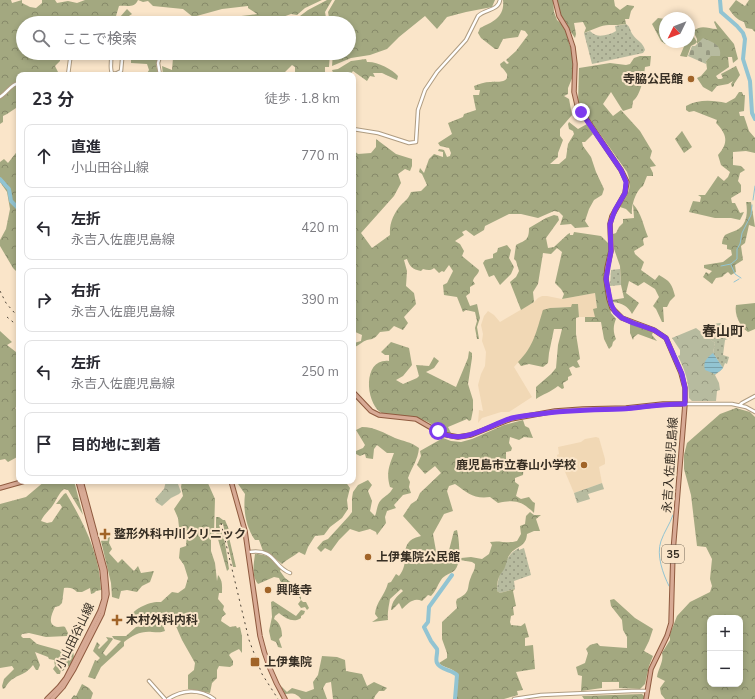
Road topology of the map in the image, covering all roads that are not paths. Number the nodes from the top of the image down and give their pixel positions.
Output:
1 (500, 0) edge
2 (555, 0) edge
3 (70, 60) edge
4 (112, 60) edge
5 (122, 60) edge
6 (159, 60) edge
7 (68, 72) edge
8 (112, 72) edge
9 (119, 72) edge
10 (160, 72) edge
11 (16, 84) edge
12 (0, 97) edge
13 (356, 129) edge
14 (356, 395) edge
15 (755, 396) edge
16 (685, 404) junction
17 (740, 405) junction
18 (755, 412) edge
19 (16, 484) edge
20 (79, 484) edge
21 (82, 484) edge
22 (232, 484) edge
23 (0, 488) edge
24 (249, 552) junction
25 (99, 553) junction
26 (290, 573) dead end
27 (106, 585) junction
28 (150, 681) dead end
29 (646, 691) junction
30 (47, 699) edge
31 (52, 699) edge
32 (165, 699) edge
33 (168, 699) edge
34 (214, 699) edge
35 (285, 699) edge
36 (514, 699) edge
37 (646, 699) edge

1 - 13 street
2 - 16 main road, 永吉入佐鹿児島線 / 35
3 - 7 street
4 - 8 street
5 - 9 street
6 - 10 street
11 - 12 street
14 - 16 main road
15 - 17 street
16 - 17 street
16 - 29 main road, 永吉入佐鹿児島線 / 35
17 - 18 street
19 - 23 main road
20 - 25 main road, 小山田谷山線
21 - 25 main road, 小山田谷山線
22 - 24 main road
24 - 26 street
24 - 35 main road
25 - 27 main road, 小山田谷山線
27 - 30 main road, 小山田谷山線
27 - 31 main road, 小山田谷山線
28 - 32 street
29 - 36 street
29 - 37 main road, 永吉入佐鹿児島線 / 35
33 - 34 street

